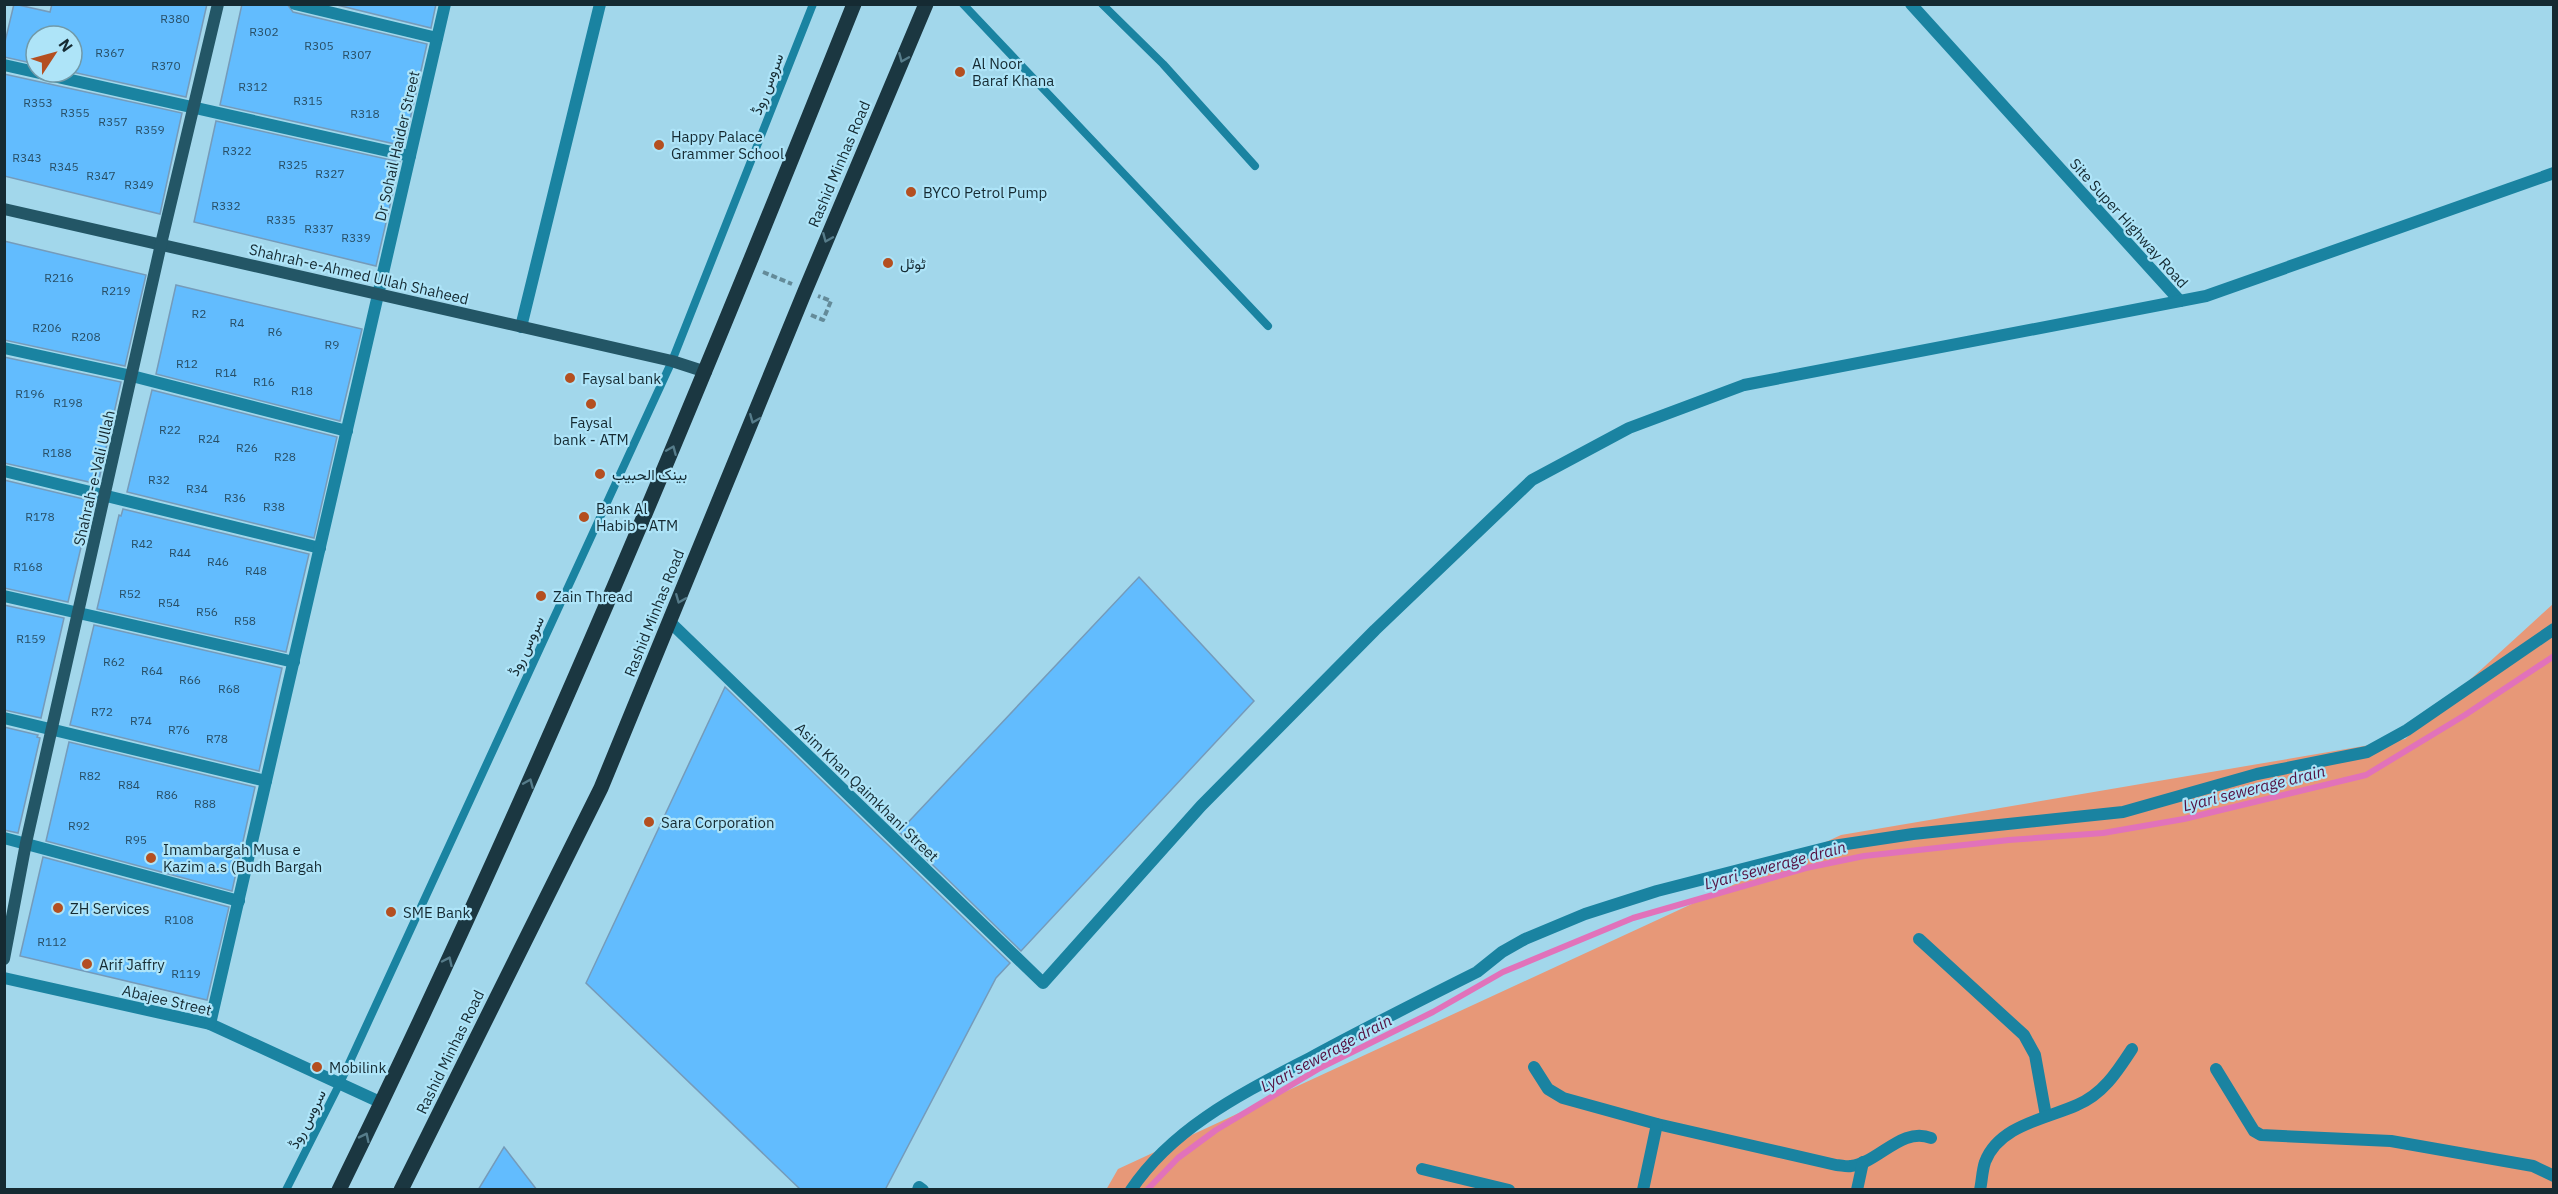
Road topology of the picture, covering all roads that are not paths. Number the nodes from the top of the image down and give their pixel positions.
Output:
1 (218, 4) edge
2 (295, 4) edge
3 (445, 4) edge
4 (600, 4) edge
5 (813, 4) edge
6 (854, 4) edge
7 (926, 4) edge
8 (963, 4) edge
9 (1102, 4) edge
10 (1911, 4) edge
11 (437, 38) junction
12 (4, 65) edge
13 (194, 107) junction
14 (410, 156) junction
15 (1255, 165) dead end
16 (2553, 173) edge
17 (4, 209) edge
18 (161, 244) junction
19 (378, 294) junction
20 (2180, 301) junction
21 (1268, 326) dead end
22 (521, 327) junction
23 (4, 348) edge
24 (672, 361) junction
25 (706, 372) junction
26 (132, 376) junction
27 (347, 431) junction
28 (4, 471) edge
29 (105, 494) junction
30 (320, 549) junction
31 (4, 596) edge
32 (78, 614) junction
33 (670, 622) junction
34 (2553, 629) edge
35 (294, 662) junction
36 (4, 718) edge
37 (51, 729) junction
38 (267, 781) junction
39 (4, 838) edge
40 (26, 843) junction
41 (239, 901) junction
42 (1919, 939) dead end
43 (4, 959) edge
44 (4, 978) edge
45 (210, 1024) junction
46 (2132, 1049) dead end
47 (1534, 1067) dead end
48 (2216, 1069) dead end
49 (340, 1083) junction
50 (382, 1103) junction
51 (2046, 1116) junction
52 (1657, 1124) junction
53 (1931, 1138) dead end
54 (1863, 1162) junction
55 (1422, 1169) dead end
56 (2553, 1176) edge
57 (286, 1190) edge
58 (339, 1190) edge
59 (401, 1190) edge
60 (918, 1190) edge
61 (923, 1190) edge
62 (1131, 1190) edge
63 (1509, 1190) edge
64 (1643, 1190) edge
65 (1857, 1190) edge
66 (1980, 1190) edge

1 - 13 street, Shahrah-e-Vali Ullah
2 - 11 street
3 - 11 street, Dr Sohail Haider Street
4 - 22 street
5 - 24 lane, سروس روڈ
6 - 25 main road
7 -> 33 main road, Rashid Minhas Road
8 - 21 lane
9 - 15 lane
10 - 20 street, Site Super Highway Road
11 - 14 street, Dr Sohail Haider Street
12 - 13 street
13 - 14 street
13 - 18 street, Shahrah-e-Vali Ullah
14 - 19 street, Dr Sohail Haider Street
16 - 20 street, Site Super Highway Road
17 - 18 street, Shahrah-e-Ahmed Ullah Shaheed
18 - 19 street, Shahrah-e-Ahmed Ullah Shaheed
18 - 26 street, Shahrah-e-Vali Ullah
19 - 22 street, Shahrah-e-Ahmed Ullah Shaheed
19 - 27 street, Dr Sohail Haider Street
20 - 33 street, Asim Khan Qaimkhani Street
22 - 24 street, Shahrah-e-Ahmed Ullah Shaheed
23 - 26 street
24 - 25 street, Shahrah-e-Ahmed Ullah Shaheed
24 - 49 lane, سروس روڈ
50 -> 25 main road
26 - 27 street
26 - 29 street, Shahrah-e-Vali Ullah
27 - 30 street, Dr Sohail Haider Street
28 - 29 street
29 - 30 street
29 - 32 street, Shahrah-e-Vali Ullah
30 - 35 street, Dr Sohail Haider Street
31 - 32 street
32 - 35 street
32 - 37 street, Shahrah-e-Vali Ullah
33 - 59 main road, Rashid Minhas Road
34 - 62 street
35 - 38 street, Dr Sohail Haider Street
36 - 37 street
37 - 38 street
37 - 40 street, Shahrah-e-Vali Ullah
38 - 41 street, Dr Sohail Haider Street
39 - 40 street
40 - 41 street
40 - 43 street, Shahrah-e-Vali Ullah
41 - 45 street, Dr Sohail Haider Street
42 - 51 street
44 - 45 street, Abajee Street
45 - 49 street, Abajee Street
46 - 51 street
47 - 52 street
48 - 56 street
49 - 50 street, Abajee Street
49 - 57 lane, سروس روڈ
58 -> 50 main road
51 - 66 street
52 - 54 street
52 - 64 street
53 - 54 street
54 - 65 street
55 - 63 street
60 - 61 street

